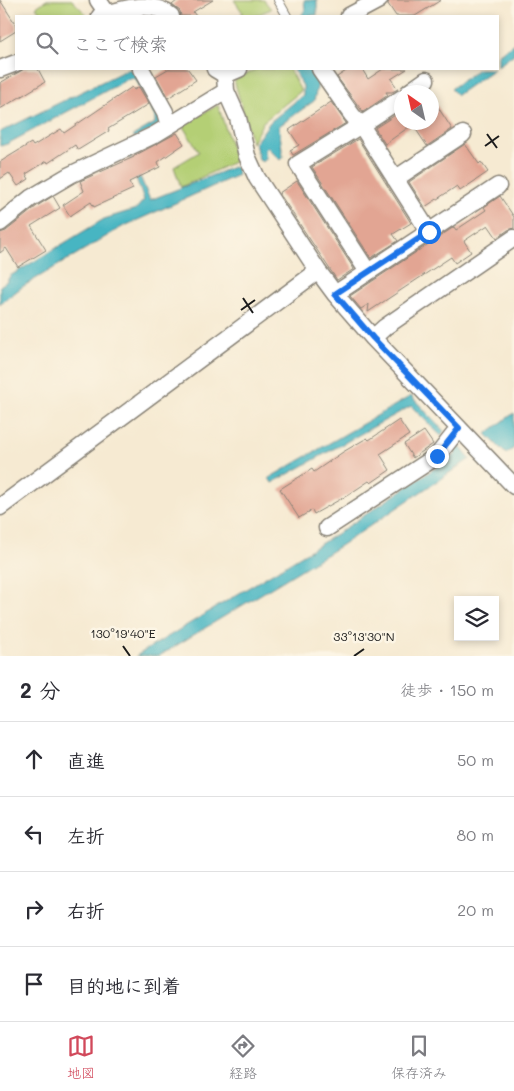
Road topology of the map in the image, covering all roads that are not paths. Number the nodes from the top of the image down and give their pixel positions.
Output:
1 (278, 0) edge
2 (379, 0) edge
3 (167, 8) edge
4 (103, 12) edge
5 (286, 15) edge
6 (350, 15) edge
7 (15, 63) edge
8 (0, 69) edge
9 (142, 70) edge
10 (321, 70) edge
11 (226, 76) edge
12 (426, 80) dead end
13 (419, 85) edge
14 (394, 103) edge
15 (169, 126) junction
16 (361, 126) junction
17 (463, 134) dead end
18 (395, 179) junction
19 (498, 186) dead end
20 (0, 223) edge
21 (429, 232) junction
22 (514, 238) edge
23 (318, 271) junction
24 (368, 272) junction
25 (335, 294) junction
26 (373, 338) junction
27 (459, 428) junction
28 (514, 486) edge
29 (0, 508) edge
30 (327, 528) dead end

1 - 5 lane
2 - 6 street
3 - 4 street
7 - 8 street
9 - 15 street
10 - 16 street
11 - 15 street
11 - 23 street
12 - 13 street
14 - 16 street
15 - 20 street
16 - 18 street
16 - 24 street
17 - 18 street
18 - 21 street
19 - 21 street
21 - 24 street
22 - 26 street
23 - 25 street
23 - 29 street
24 - 25 street
25 - 26 street
26 - 27 street
27 - 28 street
27 - 30 street

